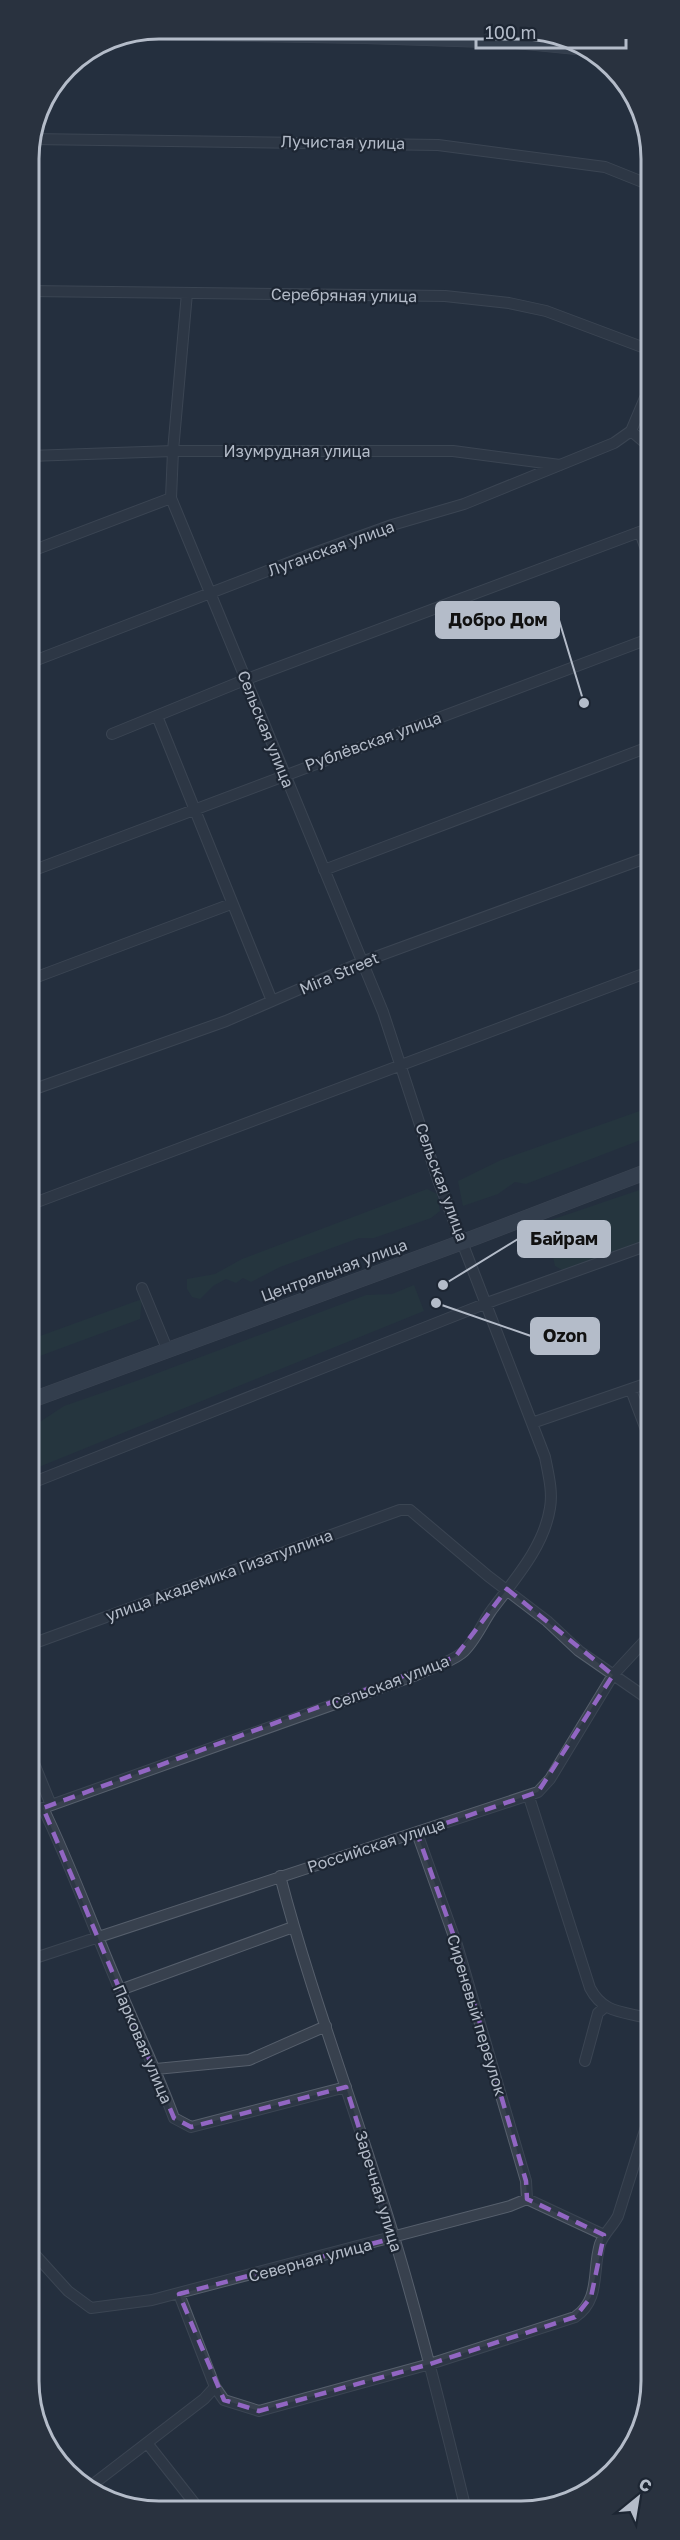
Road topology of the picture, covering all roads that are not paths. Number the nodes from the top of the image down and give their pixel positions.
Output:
1 (452, 39) edge
2 (560, 45) edge
3 (41, 139) edge
4 (641, 181) edge
5 (39, 291) edge
6 (188, 293) junction
7 (641, 347) edge
8 (641, 407) edge
9 (631, 431) junction
10 (641, 439) edge
11 (173, 452) junction
12 (39, 456) edge
13 (564, 465) junction
14 (171, 498) junction
15 (641, 532) edge
16 (39, 548) edge
17 (209, 594) junction
18 (641, 642) edge
19 (39, 659) edge
20 (246, 680) junction
21 (157, 716) junction
22 (112, 734) dead end
23 (641, 750) edge
24 (284, 774) junction
25 (192, 809) junction
26 (641, 860) edge
27 (39, 868) edge
28 (324, 870) junction
29 (231, 904) junction
30 (362, 962) junction
31 (641, 974) edge
32 (39, 976) edge
33 (272, 1001) junction
34 (401, 1064) junction
35 (39, 1087) edge
36 (641, 1174) edge
37 (39, 1201) edge
38 (464, 1241) junction
39 (641, 1248) edge
40 (142, 1288) dead end
41 (487, 1303) junction
42 (168, 1351) junction
43 (641, 1386) edge
44 (631, 1390) junction
45 (39, 1397) edge
46 (641, 1416) edge
47 (532, 1423) junction
48 (39, 1480) edge
49 (507, 1589) junction
50 (39, 1641) edge
51 (641, 1645) edge
52 (613, 1675) junction
53 (641, 1694) edge
54 (39, 1782) edge
55 (529, 1797) junction
56 (47, 1807) junction
57 (39, 1810) edge
58 (417, 1833) junction
59 (280, 1876) junction
60 (293, 1927) junction
61 (98, 1936) junction
62 (39, 1957) edge
63 (120, 1990) junction
64 (605, 2007) junction
65 (641, 2016) edge
66 (326, 2026) junction
67 (585, 2061) dead end
68 (156, 2069) junction
69 (346, 2087) junction
70 (641, 2143) edge
71 (527, 2199) junction
72 (604, 2235) junction
73 (394, 2238) junction
74 (39, 2259) edge
75 (179, 2294) junction
76 (430, 2364) junction
77 (214, 2387) junction
78 (147, 2443) junction
79 (95, 2483) edge
80 (193, 2501) edge
81 (464, 2501) edge

1 - 2 street
3 - 4 street, Лучистая улица
5 - 6 street, Серебряная улица
6 - 7 street, Серебряная улица
6 - 11 street, Сельская улица
8 - 9 street
9 - 10 street
9 - 13 street, Луганская улица
11 - 12 street, Изумрудная улица
11 - 13 street, Изумрудная улица
11 - 14 street, Сельская улица
13 - 17 street, Луганская улица
14 - 16 street
14 - 17 street, Сельская улица
15 - 20 street
17 - 19 street, Луганская улица
17 - 20 street, Сельская улица
18 - 24 street, Рублёвская улица
20 - 21 street
20 - 24 street, Сельская улица
21 - 22 street
21 - 25 street
23 - 28 street
24 - 25 street, Рублёвская улица
24 - 28 street, Сельская улица
25 - 27 street, Рублёвская улица
25 - 29 street
26 - 30 street, Mira Street
28 - 30 street, Сельская улица
29 - 32 street
29 - 33 street
30 - 33 street, Mira Street
30 - 34 street, Сельская улица
31 - 34 street
33 - 35 street, Mira Street
34 - 37 street
34 - 38 street, Сельская улица
36 - 38 street, Центральная улица
38 - 41 street, Сельская улица
38 - 42 street, Центральная улица
39 - 41 street
40 - 42 street
41 - 47 street, Сельская улица
41 - 48 street
42 - 45 street, Центральная улица
43 - 44 street
44 - 46 street
44 - 47 street
47 - 49 street, Сельская улица
49 - 50 street, улица Академика Гизатуллина
49 - 52 street
49 - 56 street, Сельская улица
51 - 52 street, Российская улица
52 - 53 street
52 - 55 street, Российская улица
54 - 56 street, Парковая улица
55 - 58 street, Российская улица
55 - 64 street
56 - 57 street, Сельская улица
56 - 61 street, Парковая улица
58 - 59 street, Российская улица
58 - 71 street, Сиреневый переулок
59 - 60 street, Заречная улица
59 - 61 street, Российская улица
60 - 63 street
60 - 66 street, Заречная улица
61 - 62 street, Российская улица
61 - 63 street, Парковая улица
63 - 68 street, Парковая улица
64 - 65 street
64 - 67 street
66 - 68 street
66 - 69 street, Заречная улица
68 - 69 street, Парковая улица
69 - 73 street, Заречная улица
70 - 72 street
71 - 72 street
71 - 73 street, Северная улица
72 - 76 street
73 - 75 street, Северная улица
73 - 76 street, Заречная улица
74 - 75 street, Северная улица
75 - 77 street
76 - 77 street
76 - 81 street, Заречная улица
77 - 78 street
78 - 79 street
78 - 80 street

